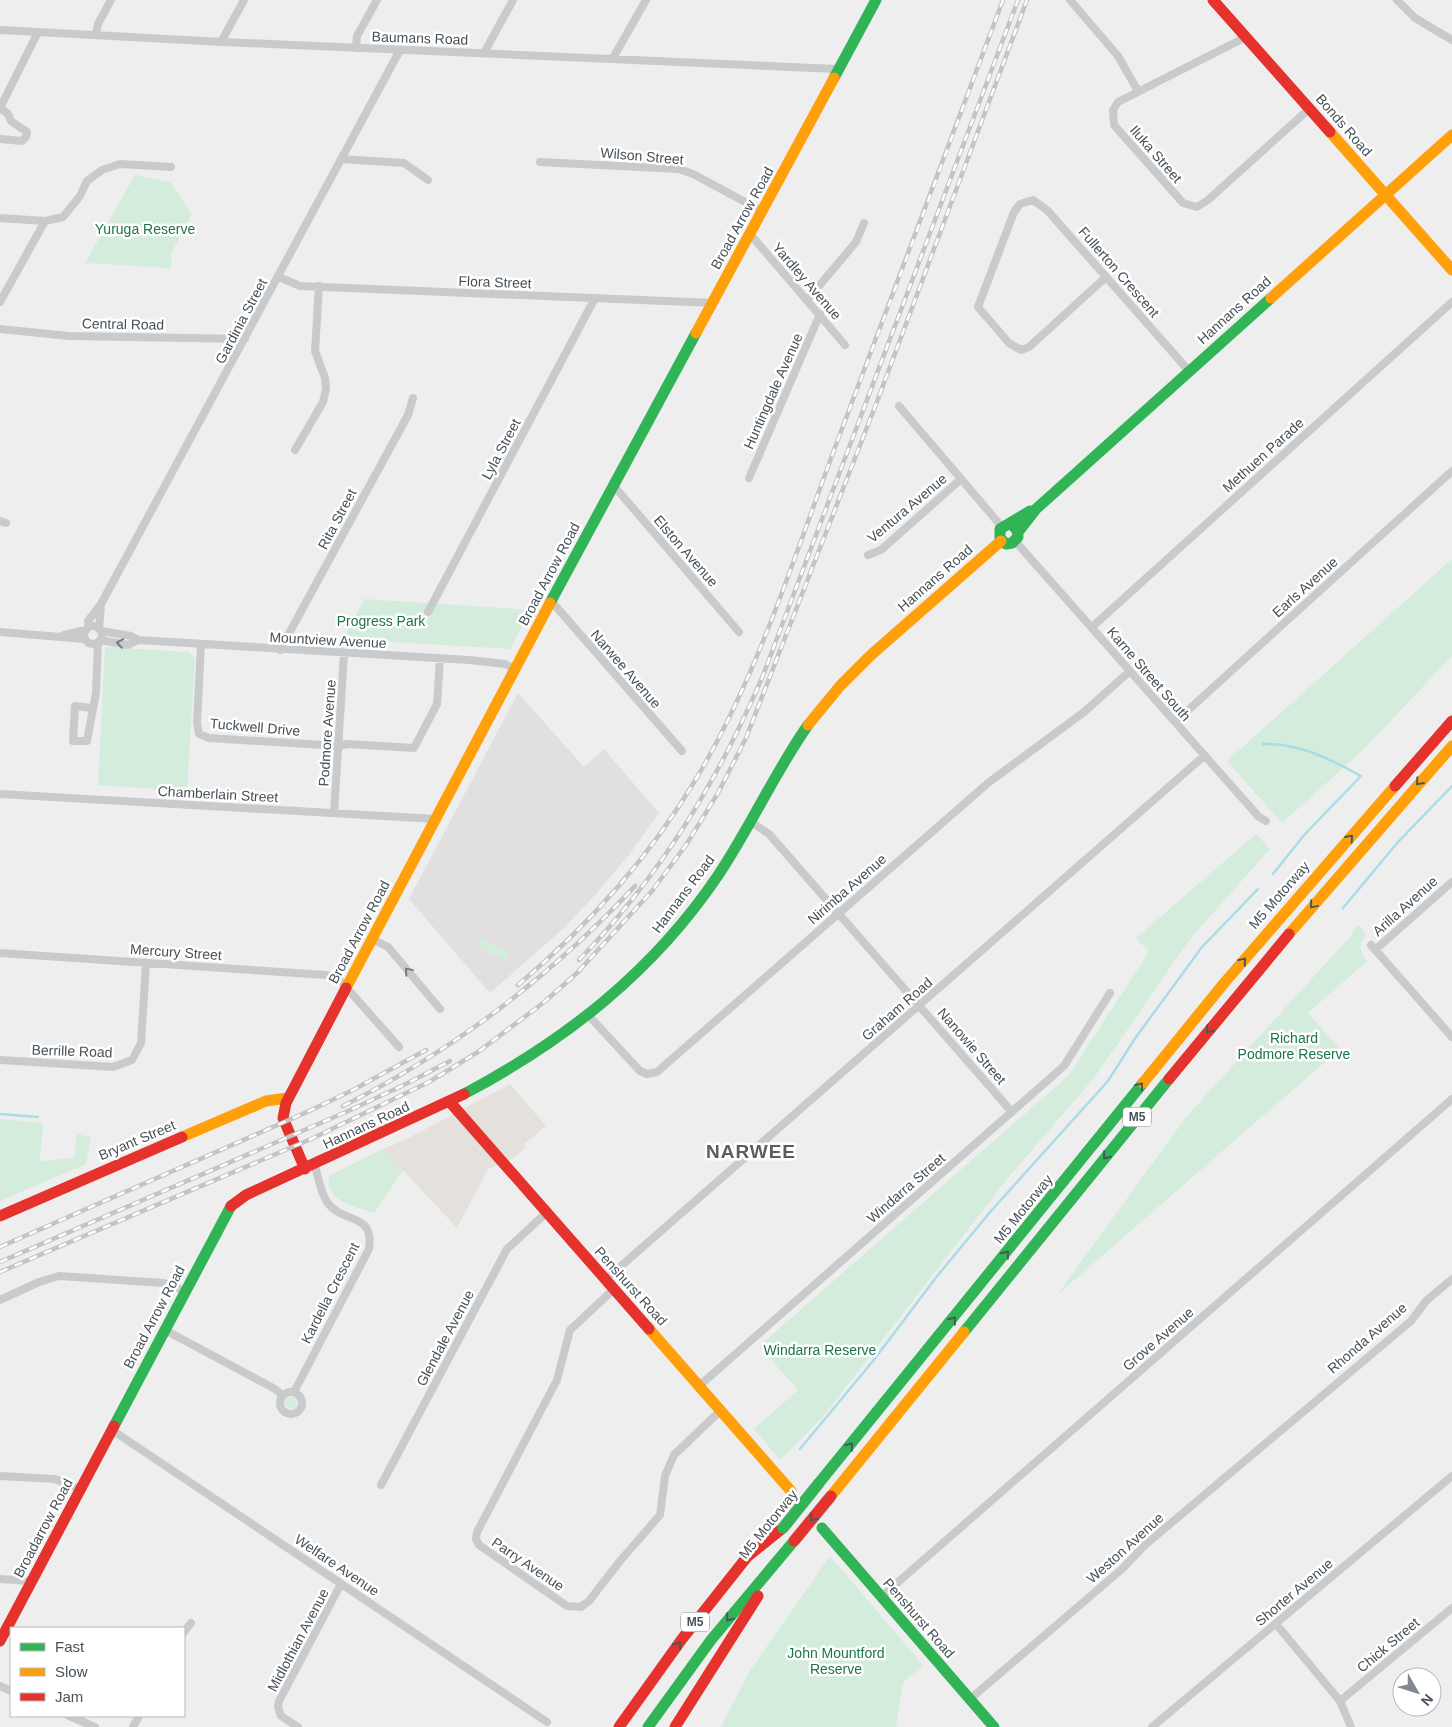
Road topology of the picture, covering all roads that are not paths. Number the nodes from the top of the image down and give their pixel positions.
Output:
1 (111, 0) edge
2 (244, 0) edge
3 (377, 0) edge
4 (513, 0) edge
5 (646, 0) edge
6 (876, 0) edge
7 (1070, 0) edge
8 (1213, 0) edge
9 (1397, 0) edge
10 (0, 30) edge
11 (38, 32) junction
12 (96, 34) junction
13 (1246, 37) junction
14 (1452, 40) edge
15 (221, 42) junction
16 (356, 48) junction
17 (400, 50) junction
18 (484, 53) junction
19 (613, 58) junction
20 (838, 69) junction
21 (1138, 91) junction
22 (0, 108) edge
23 (1310, 109) junction
24 (1452, 135) edge
25 (0, 139) edge
26 (341, 159) junction
27 (540, 162) dead end
28 (172, 167) dead end
29 (428, 180) dead end
30 (1384, 195) junction
31 (762, 211) junction
32 (0, 218) edge
33 (45, 220) junction
34 (864, 223) dead end
35 (750, 234) junction
36 (1452, 270) edge
37 (279, 277) junction
38 (1106, 277) junction
39 (319, 286) junction
40 (595, 298) junction
41 (808, 299) junction
42 (0, 302) edge
43 (1452, 302) edge
44 (713, 303) junction
45 (820, 314) junction
46 (0, 329) edge
47 (245, 339) junction
48 (845, 345) dead end
49 (1189, 371) junction
50 (413, 398) dead end
51 (899, 406) dead end
52 (296, 450) dead end
53 (1452, 471) edge
54 (749, 478) dead end
55 (962, 479) junction
56 (614, 486) junction
57 (1012, 531) junction
58 (868, 555) dead end
59 (552, 602) junction
60 (101, 604) junction
61 (428, 612) dead end
62 (1092, 627) junction
63 (87, 628) junction
64 (100, 630) junction
65 (0, 632) edge
66 (739, 632) dead end
67 (62, 636) junction
68 (85, 639) junction
69 (138, 640) junction
70 (99, 641) junction
71 (201, 644) junction
72 (280, 650) junction
73 (344, 654) junction
74 (440, 659) junction
75 (515, 669) junction
76 (1130, 671) junction
77 (92, 708) junction
78 (1452, 720) edge
79 (1174, 722) junction
80 (339, 746) junction
81 (1452, 746) edge
82 (682, 752) dead end
83 (1204, 756) junction
84 (0, 794) edge
85 (334, 813) junction
86 (435, 819) junction
87 (1266, 821) dead end
88 (751, 822) junction
89 (1452, 882) edge
90 (839, 914) junction
91 (372, 939) junction
92 (0, 952) edge
93 (146, 963) junction
94 (346, 988) junction
95 (1110, 993) dead end
96 (920, 1006) junction
97 (440, 1009) dead end
98 (589, 1016) junction
99 (1452, 1037) edge
100 (399, 1047) dead end
101 (0, 1060) edge
102 (288, 1098) junction
103 (1452, 1099) edge
104 (449, 1102) junction
105 (1012, 1112) junction
106 (310, 1167) junction
107 (546, 1213) junction
108 (0, 1216) edge
109 (605, 1280) junction
110 (1451, 1282) edge
111 (614, 1289) junction
112 (185, 1291) junction
113 (0, 1300) edge
114 (165, 1330) junction
115 (699, 1386) junction
116 (294, 1392) junction
117 (282, 1395) junction
118 (720, 1411) junction
119 (1298, 1415) joint
120 (112, 1430) junction
121 (0, 1476) edge
122 (1452, 1476) edge
123 (380, 1485) dead end
124 (80, 1489) junction
125 (791, 1491) dead end
126 (783, 1528) junction
127 (822, 1528) dead end
128 (794, 1540) junction
129 (0, 1579) edge
130 (31, 1581) junction
131 (342, 1584) junction
132 (881, 1597) junction
133 (1452, 1608) edge
134 (191, 1623) dead end
135 (1276, 1624) junction
136 (185, 1631) edge
137 (0, 1641) edge
138 (970, 1699) junction
139 (1340, 1701) junction
140 (71, 1717) edge
141 (547, 1722) dead end
142 (95, 1727) edge
143 (298, 1727) edge
144 (619, 1727) edge
145 (630, 1727) edge
146 (648, 1727) edge
147 (675, 1727) edge
148 (994, 1727) edge
149 (1152, 1727) edge
150 (1351, 1727) edge

1 - 12 street
2 - 15 street
3 - 16 street
4 - 18 street
5 - 19 street
6 - 20 main road, Broad Arrow Road
7 - 21 street
8 - 13 main road, Bonds Road
9 - 14 street
10 - 11 street, Baumans Road
11 - 12 street, Baumans Road
11 - 22 street
12 - 15 street, Baumans Road
13 - 21 street, Iluka Street
13 - 23 main road, Bonds Road
15 - 16 street, Baumans Road
16 - 17 street, Baumans Road
17 - 18 street, Baumans Road
17 - 26 street, Gardinia Street
18 - 19 street, Baumans Road
19 - 20 street, Baumans Road
20 - 31 main road, Broad Arrow Road
21 - 23 street, Iluka Street
22 - 25 street
23 - 30 main road, Bonds Road
24 - 30 main road, Hannans Road
26 - 29 street
26 - 37 street, Gardinia Street
27 - 31 street, Wilson Street
28 - 33 street
30 - 36 main road, Bonds Road
30 - 49 main road, Hannans Road
31 - 35 main road, Broad Arrow Road
32 - 33 street
33 - 42 street
34 - 41 street
35 - 41 street, Yardley Avenue
35 - 44 main road, Broad Arrow Road
37 - 39 street, Flora Street
37 - 47 street, Gardinia Street
38 - 38 street, Fullerton Crescent
38 - 49 street, Fullerton Crescent
39 - 40 street, Flora Street
39 - 52 street
40 - 44 street, Flora Street
40 - 61 street, Lyla Street
41 - 45 street, Yardley Avenue
43 - 62 street, Methuen Parade
44 - 56 main road, Broad Arrow Road
45 - 48 street, Yardley Avenue
45 - 54 street, Huntingdale Avenue
46 - 47 street, Central Road
47 - 60 street, Gardinia Street
49 - 57 main road, Hannans Road
50 - 72 street, Rita Street
51 - 55 street, Karne Street South
53 - 79 street, Earls Avenue
55 - 57 street, Karne Street South
55 - 58 street, Ventura Avenue
56 - 59 main road, Broad Arrow Road
56 - 66 street, Elston Avenue
57 - 62 street, Karne Street South
57 - 88 main road, Hannans Road
59 - 75 main road, Broad Arrow Road
59 - 82 street, Narwee Avenue
60 - 63 street, Gardinia Street
60 - 64 street, Gardinia Street
62 - 76 street, Karne Street South
63 - 64 street, Mountview Avenue
63 - 67 street
63 - 68 street
64 - 69 street, Mountview Avenue
64 - 70 street, Gardinia Street
65 - 67 street
67 - 68 street
68 - 70 street, Mountview Avenue
69 -> 70 street, Mountview Avenue
69 - 71 street, Mountview Avenue
70 - 77 street, Gardinia Street
71 - 72 street, Mountview Avenue
71 - 80 street, Tuckwell Drive
72 - 73 street, Mountview Avenue
73 - 74 street, Mountview Avenue
73 - 80 street, Podmore Avenue
74 - 75 street, Mountview Avenue
74 - 80 street
75 - 86 main road, Broad Arrow Road
76 - 79 street, Karne Street South
76 - 90 street, Nirimba Avenue
77 - 77 street, Gardinia Street
126 -> 78 main road, M5 Motorway / M5, bridge
79 - 83 street, Karne Street South
80 - 85 street, Podmore Avenue
81 -> 128 main road, M5, bridge
83 - 87 street, Karne Street South
83 - 96 street, Graham Road
84 - 85 street, Chamberlain Street
85 - 86 street, Chamberlain Street
86 - 91 main road, Broad Arrow Road
88 - 90 street, Nanowie Street
88 - 98 main road, Hannans Road
89 - 99 street, Arilla Avenue
90 - 96 street, Nanowie Street
90 - 98 street, Nirimba Avenue
91 - 94 main road, Broad Arrow Road
97 -> 91 street
92 - 93 street, Mercury Street
93 - 94 street, Mercury Street
93 - 101 street, Berrille Road
94 - 100 street, Mercury Street
94 - 102 main road, Broad Arrow Road
95 - 105 street, Windarra Street
96 - 105 street, Nanowie Street
96 - 109 street, Graham Road
98 - 104 main road, Hannans Road
102 - 106 main road, Broad Arrow Road
102 - 108 main road, Bryant Street
103 - 132 street, Grove Avenue
104 - 106 main road, Hannans Road
104 - 107 main road, Penshurst Road
105 - 115 street, Windarra Street
106 - 112 main road, Broad Arrow Road
106 - 116 street, Kardella Crescent
107 - 109 main road, Penshurst Road
107 - 123 street, Glendale Avenue
109 - 111 main road, Penshurst Road
110 - 119 street, Rhonda Avenue
111 - 115 main road, Penshurst Road
111 - 118 street, Parry Avenue
112 - 113 street
112 - 114 main road, Broad Arrow Road
114 - 117 street
114 - 120 main road, Broad Arrow Road
115 - 118 main road, Penshurst Road
116 - 117 street
116 - 117 street
118 - 125 main road, Penshurst Road
119 - 138 street, Weston Avenue
120 - 124 main road, Broadarrow Road
120 - 131 street, Welfare Avenue
121 - 124 street
122 - 135 street, Shorter Avenue
124 - 130 main road, Broadarrow Road
144 -> 126 main road, M5
126 - 145 main road, M5 Motorway / M5
127 - 132 main road, Penshurst Road
128 -> 146 main road, M5
128 - 147 main road
129 - 130 street
130 - 137 main road, Broadarrow Road
131 - 141 street, Welfare Avenue
131 - 143 street, Midlothian Avenue
132 - 138 main road, Penshurst Road
133 - 139 street, Chick Street
134 - 136 street
135 - 139 street
135 - 149 street, Shorter Avenue
138 - 148 main road, Penshurst Road
139 - 150 street
140 - 142 street

